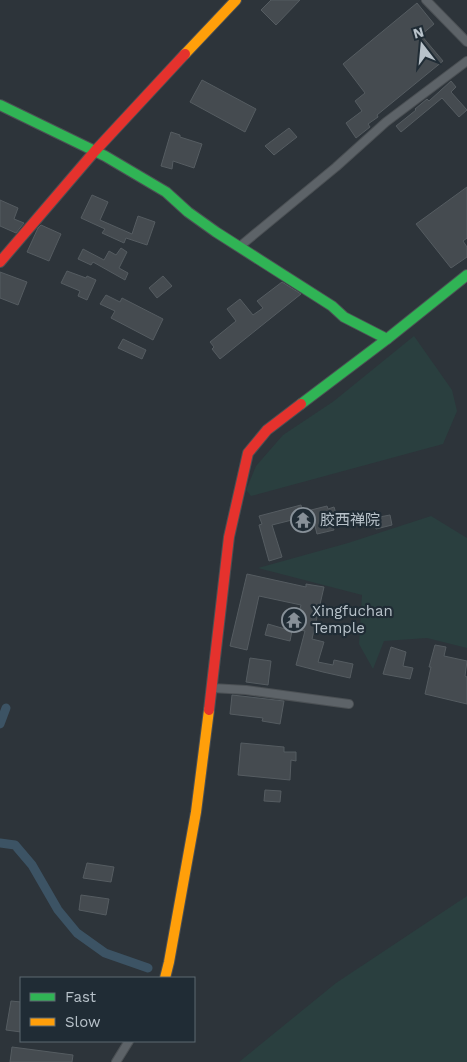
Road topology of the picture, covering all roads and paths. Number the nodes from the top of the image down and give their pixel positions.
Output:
1 (236, 0) edge
2 (426, 0) edge
3 (467, 42) edge
4 (467, 61) edge
5 (0, 105) edge
6 (95, 151) junction
7 (239, 247) junction
8 (0, 262) edge
9 (467, 275) edge
10 (387, 338) junction
11 (212, 688) junction
12 (349, 704) dead end
13 (165, 977) edge
14 (128, 1042) edge
15 (116, 1062) edge

1 - 6 street
2 - 3 street
4 - 7 street
5 - 6 street
6 - 7 street
6 - 8 street
7 - 10 street
9 - 10 street
10 - 11 street
11 - 12 street
11 - 13 street
14 - 15 street

